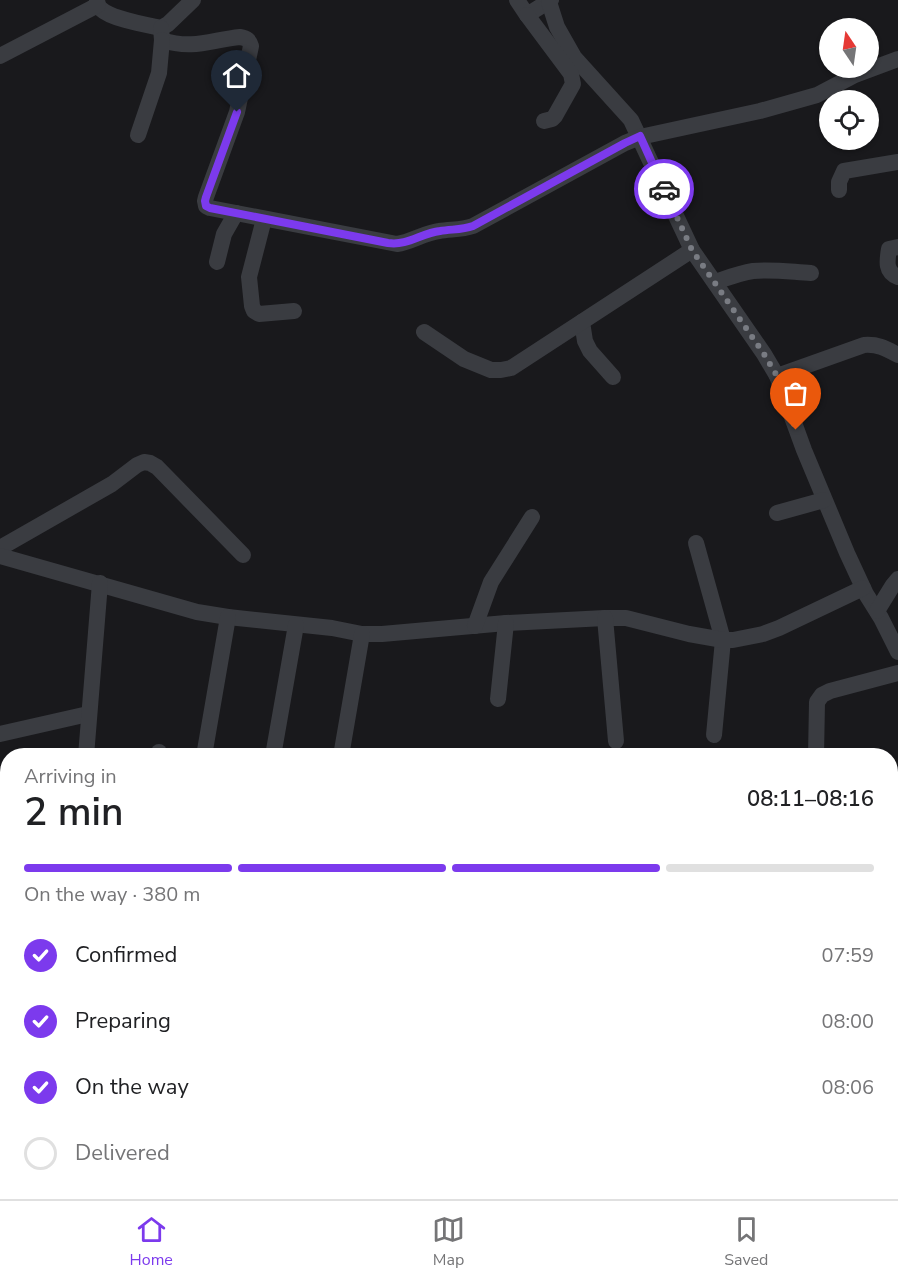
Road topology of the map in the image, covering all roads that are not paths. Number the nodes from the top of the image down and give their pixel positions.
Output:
1 (193, 0) edge
2 (517, 0) edge
3 (550, 1) edge
4 (98, 2) edge
5 (527, 15) junction
6 (162, 34) junction
7 (0, 56) edge
8 (898, 59) edge
9 (544, 121) dead end
10 (138, 135) dead end
11 (640, 136) junction
12 (898, 162) edge
13 (839, 190) dead end
14 (236, 213) junction
15 (264, 219) junction
16 (898, 247) edge
17 (692, 250) junction
18 (217, 262) dead end
19 (811, 273) dead end
20 (898, 277) edge
21 (715, 282) junction
22 (294, 311) dead end
23 (582, 322) junction
24 (424, 332) dead end
25 (898, 355) edge
26 (777, 376) junction
27 (613, 377) dead end
28 (824, 500) junction
29 (777, 513) dead end
30 (532, 517) dead end
31 (696, 543) dead end
32 (0, 555) edge
33 (243, 555) dead end
34 (898, 579) edge
35 (100, 584) junction
36 (863, 588) junction
37 (877, 611) junction
38 (228, 617) junction
39 (605, 618) junction
40 (506, 623) junction
41 (296, 625) junction
42 (475, 626) junction
43 (362, 634) junction
44 (723, 640) junction
45 (898, 652) edge
46 (898, 673) edge
47 (498, 699) dead end
48 (88, 714) junction
49 (0, 734) edge
50 (714, 735) dead end
51 (616, 741) dead end
52 (86, 748) edge
53 (205, 748) edge
54 (274, 748) edge
55 (342, 748) edge
56 (816, 748) edge

1 - 6 street
2 - 5 street
3 - 5 street
3 - 11 street
4 - 6 street
4 - 7 street
5 - 9 street
6 - 10 street
6 - 14 street
8 - 11 street
11 - 15 street
11 - 17 street
12 - 13 street
14 - 15 street
14 - 18 street
15 - 22 street
16 - 20 street
17 - 21 street
17 - 23 street
19 - 21 street
21 - 26 street
23 - 24 street
23 - 27 street
25 - 26 street
26 - 28 street
28 - 29 street
28 - 36 street
30 - 42 street
31 - 44 street
32 - 33 street
32 - 35 street
34 - 37 street
35 - 38 street
35 - 48 street
36 - 37 street
36 - 44 street
37 - 45 street
38 - 41 street
38 - 53 street
39 - 40 street
39 - 44 street
39 - 51 street
40 - 42 street
40 - 47 street
41 - 43 street
41 - 54 street
42 - 43 street
43 - 55 street
44 - 50 street
46 - 56 street
48 - 49 street
48 - 52 street

